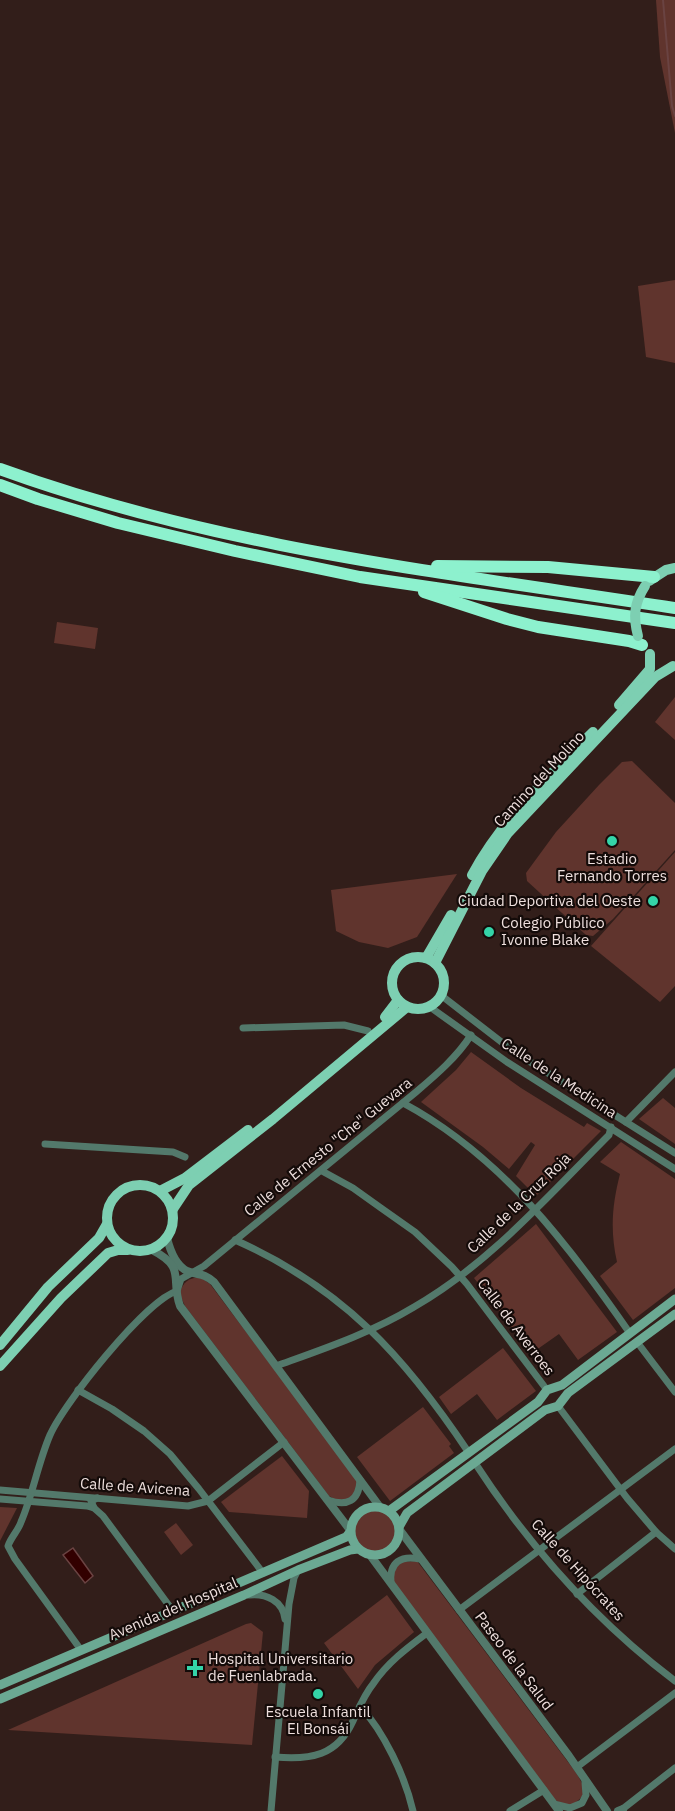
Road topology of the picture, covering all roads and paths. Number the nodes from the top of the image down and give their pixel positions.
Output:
1 (0, 470) edge
2 (0, 485) edge
3 (406, 567) junction
4 (675, 568) edge
5 (654, 577) junction
6 (403, 585) junction
7 (675, 608) edge
8 (675, 623) edge
9 (643, 645) junction
10 (674, 666) edge
11 (431, 961) junction
12 (441, 996) junction
13 (398, 1000) junction
14 (407, 1007) junction
15 (430, 1007) junction
16 (243, 1028) dead end
17 (368, 1031) junction
18 (471, 1035) junction
19 (675, 1072) edge
20 (403, 1103) junction
21 (626, 1122) junction
22 (610, 1128) junction
23 (45, 1144) dead end
24 (675, 1153) edge
25 (185, 1157) dead end
26 (675, 1169) edge
27 (322, 1171) junction
28 (160, 1191) junction
29 (535, 1208) junction
30 (172, 1209) junction
31 (107, 1224) junction
32 (167, 1238) junction
33 (235, 1240) junction
34 (131, 1250) junction
35 (152, 1250) junction
36 (194, 1273) junction
37 (460, 1276) junction
38 (177, 1291) junction
39 (675, 1299) edge
40 (675, 1314) edge
41 (371, 1330) junction
42 (630, 1332) junction
43 (637, 1342) junction
44 (0, 1345) edge
45 (0, 1366) edge
46 (276, 1366) junction
47 (78, 1390) junction
48 (548, 1392) junction
49 (675, 1392) edge
50 (557, 1404) junction
51 (284, 1442) junction
52 (675, 1449) edge
53 (469, 1453) junction
54 (475, 1463) junction
55 (360, 1480) junction
56 (622, 1490) junction
57 (0, 1491) edge
58 (31, 1492) junction
59 (97, 1498) junction
60 (0, 1499) edge
61 (328, 1500) junction
62 (29, 1501) junction
63 (208, 1501) junction
64 (94, 1508) junction
65 (384, 1509) junction
66 (399, 1528) junction
67 (350, 1531) junction
68 (656, 1532) junction
69 (358, 1549) junction
70 (675, 1549) edge
71 (539, 1550) junction
72 (370, 1555) junction
73 (420, 1559) junction
74 (298, 1570) junction
75 (263, 1573) junction
76 (391, 1584) junction
77 (577, 1594) junction
78 (244, 1595) junction
79 (459, 1610) junction
80 (173, 1611) junction
81 (286, 1632) junction
82 (427, 1633) junction
83 (81, 1650) junction
84 (675, 1681) edge
85 (0, 1685) edge
86 (675, 1693) edge
87 (0, 1699) edge
88 (360, 1706) junction
89 (275, 1757) junction
90 (577, 1767) junction
91 (675, 1768) edge
92 (585, 1780) junction
93 (544, 1790) junction
94 (557, 1808) edge
95 (605, 1810) edge
96 (620, 1810) edge
97 (271, 1811) edge
98 (413, 1811) edge
99 (510, 1811) edge

1 - 3 highway
2 - 6 highway
3 - 5 highway
3 - 7 highway
4 - 5 main road
5 - 9 main road, bridge
6 - 8 highway
6 - 9 highway
9 - 10 main road
9 - 11 main road, Camino del Molino
10 - 11 main road, Camino del Molino
11 - 12 main road
11 - 13 main road
12 - 15 main road
12 - 21 street
13 - 14 main road
13 - 17 main road
14 - 15 main road
14 - 30 main road
15 - 18 street, Calle de la Medicina
16 - 17 street
17 - 28 main road
18 - 20 street, Calle de Ernesto "Che" Guevara
18 - 22 street, Calle de la Medicina
19 - 21 street
20 - 27 street, Calle de Ernesto "Che" Guevara
20 - 29 street
21 - 24 street
22 - 26 street, Calle de la Medicina
22 - 29 street, Calle de la Cruz Roja
23 - 25 street
27 - 33 street, Calle de Ernesto "Che" Guevara
27 - 37 street, Calle de Averroes
28 - 30 main road
28 - 31 main road
29 - 37 street, Calle de la Cruz Roja
29 - 42 street
30 - 32 main road
31 - 34 main road
31 - 44 main road
32 - 35 main road
32 - 36 street
33 - 36 street, Calle de Ernesto "Che" Guevara
33 - 41 street
34 - 35 main road
34 - 45 main road
35 - 38 street
36 - 38 street
36 - 46 street
37 - 41 street, Calle de la Cruz Roja
37 - 48 street, Calle de Averroes
38 - 47 street
38 - 51 street
39 - 42 main road
40 - 43 main road
41 - 46 street, Calle de la Cruz Roja
41 - 53 street
42 - 48 main road
43 - 49 street
43 - 50 main road
46 - 55 street
47 - 58 street
47 - 63 street
48 - 50 main road
48 - 50 main road
48 - 53 main road
50 - 54 main road
50 - 56 street
51 - 61 street
51 - 63 street, Calle de Avicena
52 - 56 street
53 - 65 main road
54 - 66 main road
54 - 71 street, Calle de Hipócrates
55 - 61 street
55 - 65 street
56 - 68 street
56 - 71 street
57 - 58 street, Calle de Avicena
58 - 59 street, Calle de Avicena
58 - 62 street
59 - 63 street, Calle de Avicena
59 - 64 street
60 - 62 street
61 - 67 street
62 - 64 street
62 - 83 street
63 - 75 street
64 - 80 street
65 - 66 main road
65 - 67 main road
66 - 72 main road
66 - 73 street, Paseo de la Salud
67 - 69 main road
67 - 75 main road, Avenida del Hospital
68 - 70 street
68 - 77 street
69 - 72 main road
69 - 74 main road, Avenida del Hospital
71 - 77 street, Calle de Hipócrates
71 - 79 street
72 - 76 street
73 - 76 street
73 - 79 street, Paseo de la Salud
74 - 78 main road, Avenida del Hospital
74 - 81 street
75 - 80 main road, Avenida del Hospital
76 - 82 street
77 - 84 street, Calle de Hipócrates
78 - 81 street
78 - 87 main road, Avenida del Hospital
79 - 90 street, Paseo de la Salud
80 - 83 main road, Avenida del Hospital
81 - 89 street
82 - 88 street
82 - 93 street
83 - 85 main road, Avenida del Hospital
86 - 90 street
88 - 89 street
88 - 98 street
89 - 97 street
90 - 92 street, Paseo de la Salud
91 - 96 street
92 - 94 street
92 - 95 street, Paseo de la Salud
93 - 94 street
93 - 99 street

